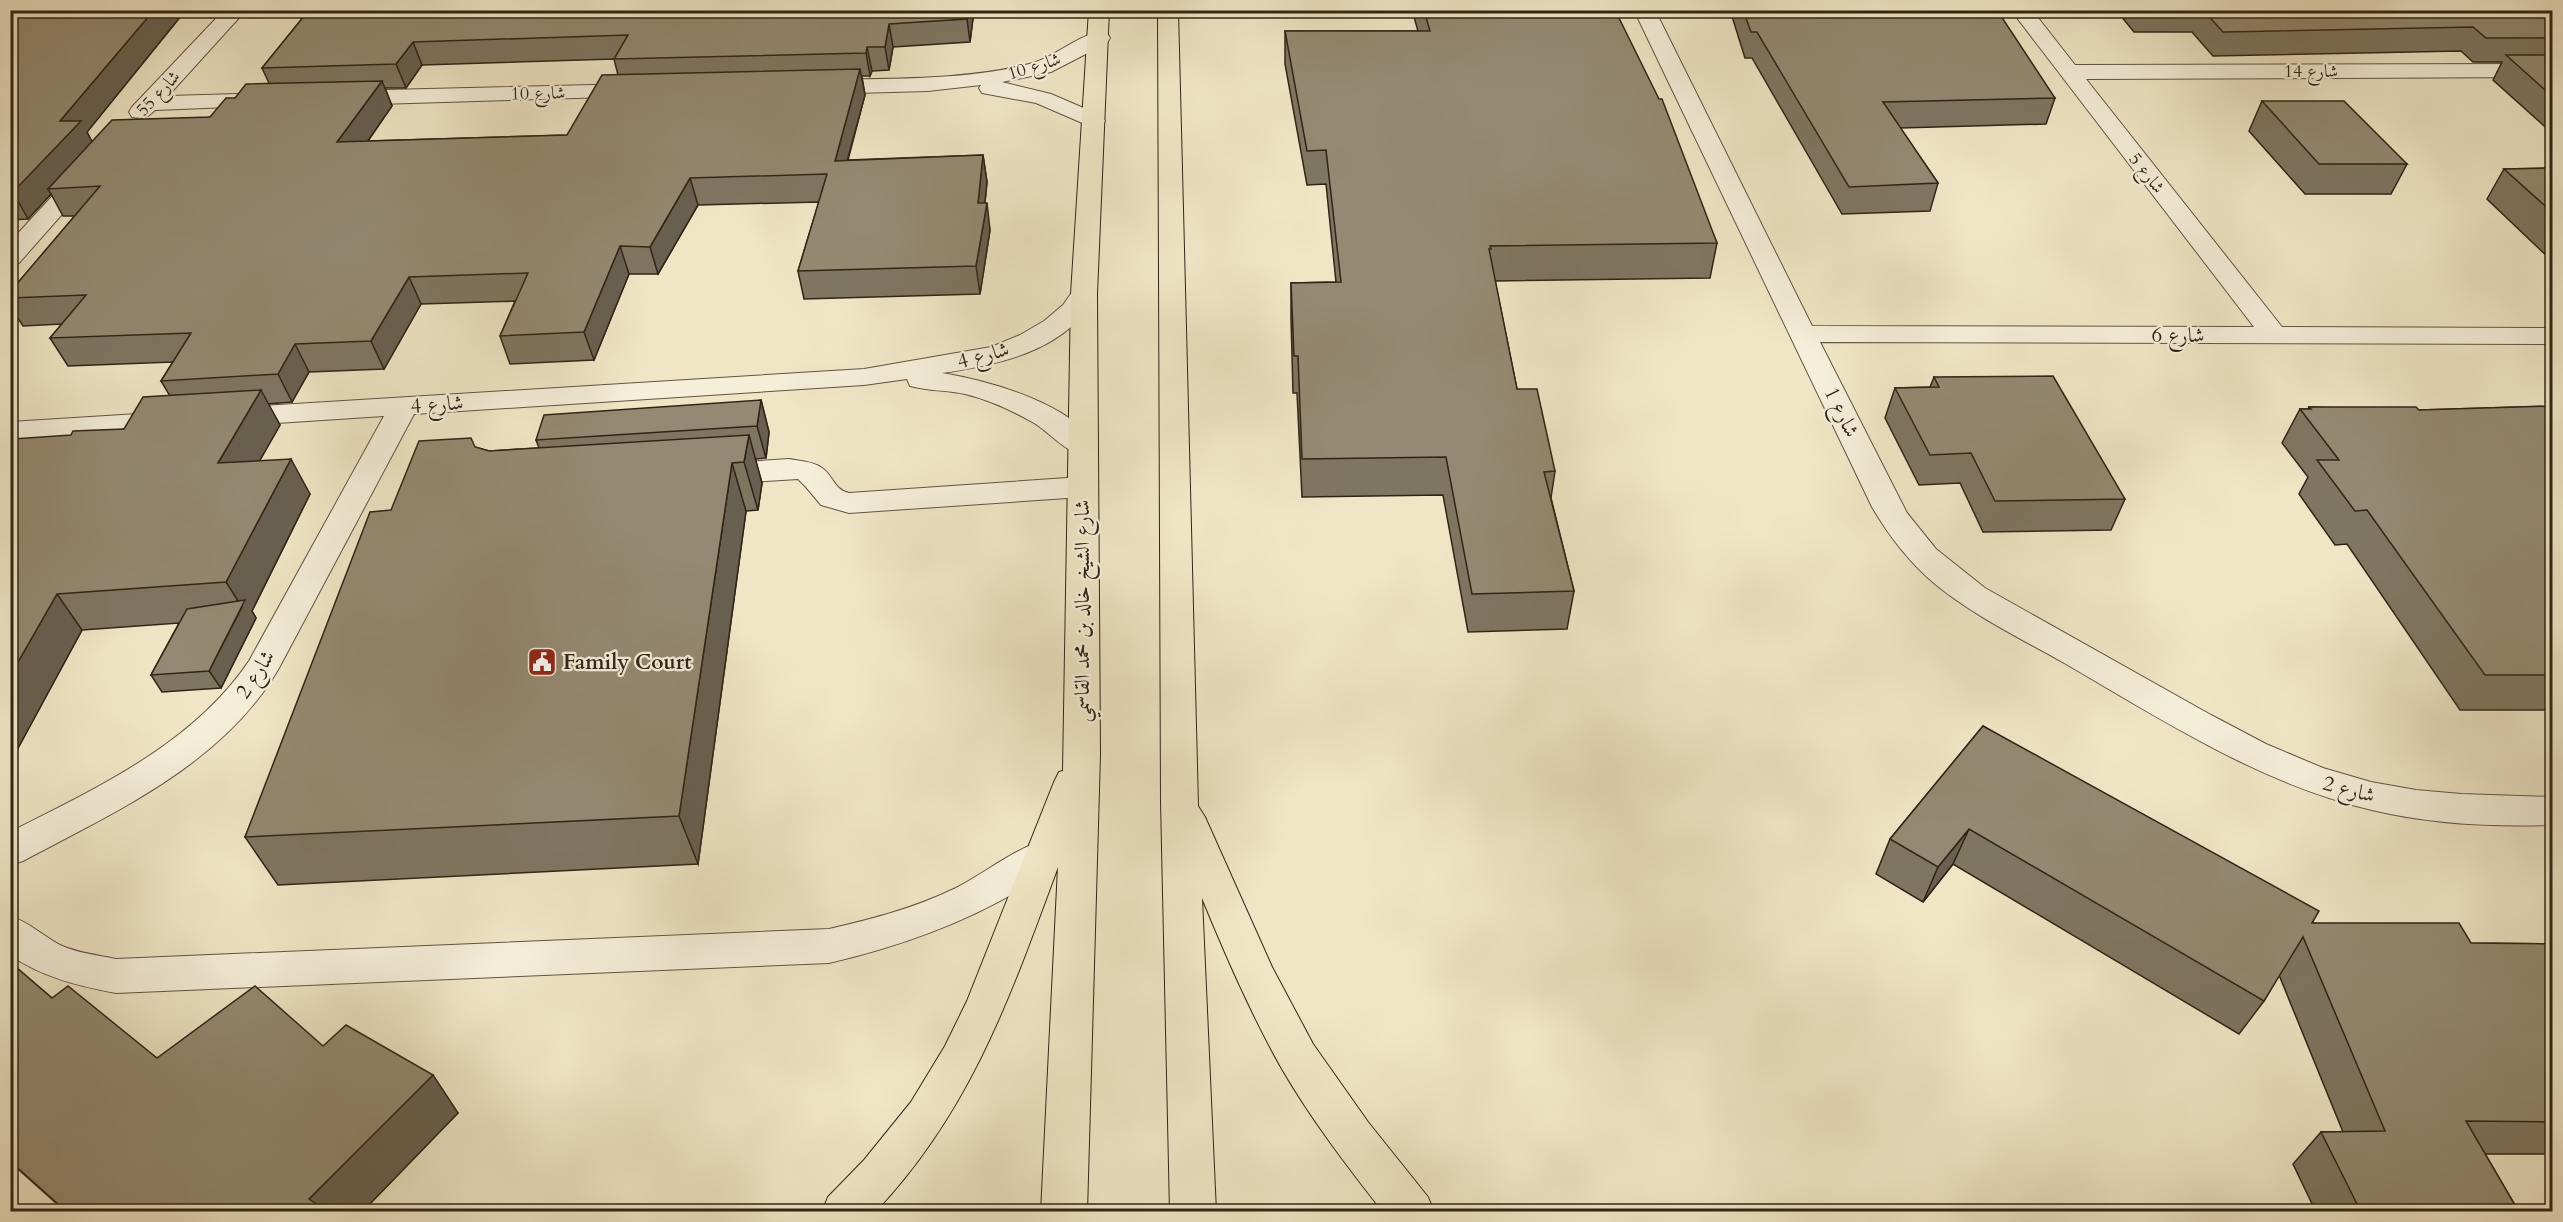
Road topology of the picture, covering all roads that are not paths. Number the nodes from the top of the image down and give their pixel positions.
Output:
1 (236, 10) edge
2 (1099, 10) edge
3 (1168, 10) edge
4 (1644, 10) edge
5 (2021, 10) edge
6 (1099, 38) junction
7 (2553, 70) edge
8 (2069, 72) junction
9 (928, 84) junction
10 (796, 87) edge
11 (652, 91) edge
12 (328, 98) edge
13 (292, 99) edge
14 (148, 103) junction
15 (1094, 121) junction
16 (126, 129) edge
17 (102, 154) edge
18 (10, 258) edge
19 (1084, 294) junction
20 (1803, 334) junction
21 (2274, 335) junction
22 (2553, 336) edge
23 (864, 377) junction
24 (404, 406) junction
25 (10, 431) edge
26 (1083, 446) junction
27 (684, 476) edge
28 (1082, 488) junction
29 (2162, 705) joint
30 (1082, 755) junction
31 (1179, 802) junction
32 (2553, 811) edge
33 (10, 850) edge
34 (1044, 855) junction
35 (10, 932) edge
36 (844, 1212) edge
37 (1064, 1212) edge
38 (1193, 1212) edge
39 (1412, 1212) edge

1 - 14 street, شارع 55
2 - 6 main road, شارع الشيخ خالد بن محمد القاسمي
3 - 31 main road
4 - 20 street, شارع 1
5 - 8 street, شارع 5
6 - 9 street, شارع 10
6 - 15 main road, شارع الشيخ خالد بن محمد القاسمي
7 - 8 street, شارع 14
8 - 21 street, شارع 5
9 - 10 street, شارع 10
9 - 15 street, شارع 10
11 - 12 street, شارع 10
13 - 14 street
14 - 16 street, شارع 55
15 - 19 main road, شارع الشيخ خالد بن محمد القاسمي
17 - 18 street
19 - 23 street, شارع 4
19 - 26 main road, شارع الشيخ خالد بن محمد القاسمي
20 - 21 street, شارع 6
20 - 29 street, شارع 1
21 - 22 street, شارع 6
23 - 24 street, شارع 4
23 - 26 street, شارع 4
24 - 25 street, شارع 4
24 - 33 street, شارع 2
26 - 28 main road, شارع الشيخ خالد بن محمد القاسمي
27 - 28 street
28 - 30 main road, شارع الشيخ خالد بن محمد القاسمي
29 - 32 street, شارع 2
30 - 34 main road
30 - 37 main road, شارع الشيخ خالد بن محمد القاسمي
31 - 38 main road
31 - 39 main road
34 - 35 street
34 - 36 main road

